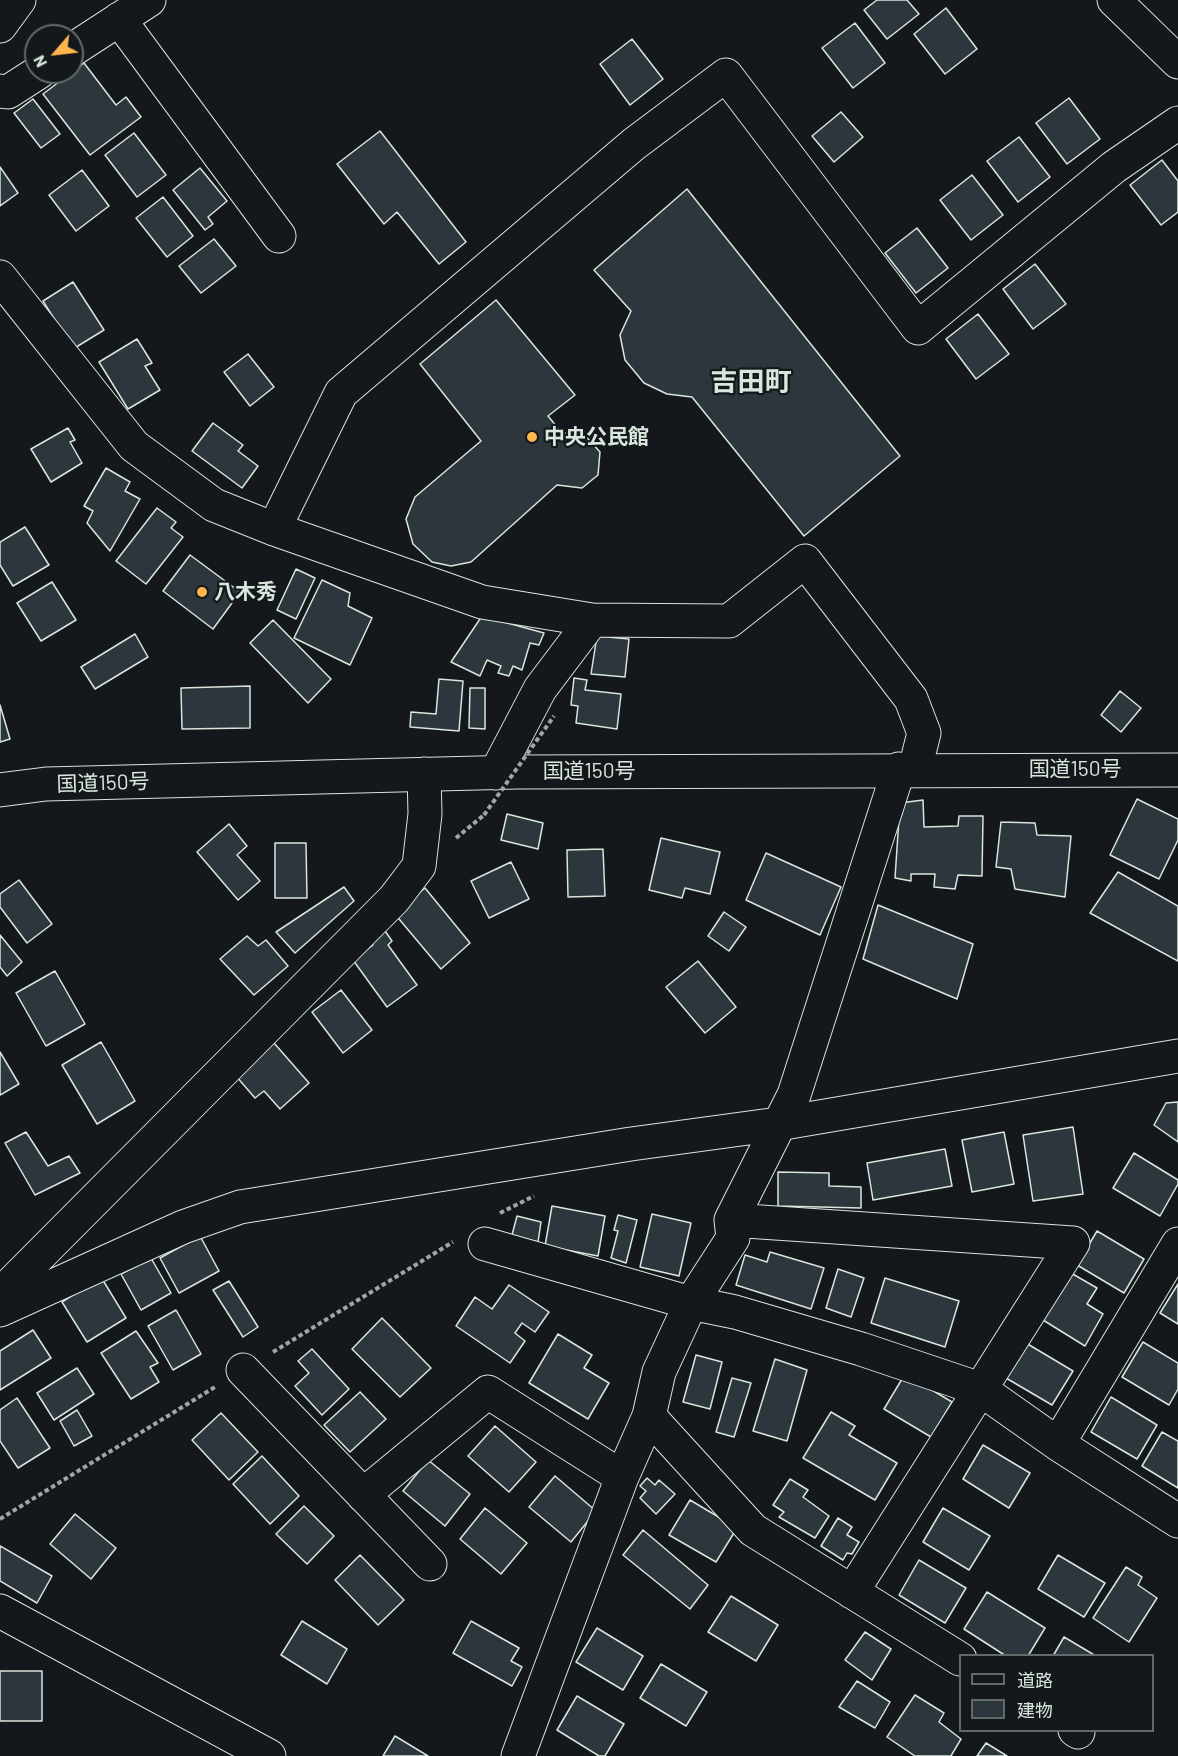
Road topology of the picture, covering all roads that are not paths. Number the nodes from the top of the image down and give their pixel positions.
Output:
1 (19, 0) edge
2 (149, 0) edge
3 (1114, 0) edge
4 (119, 19) junction
5 (0, 26) edge
6 (84, 42) edge
7 (1178, 62) edge
8 (24, 82) edge
9 (0, 91) edge
10 (1178, 123) edge
11 (279, 236) dead end
12 (0, 277) edge
13 (274, 529) junction
14 (592, 620) junction
15 (907, 769) junction
16 (1178, 770) edge
17 (496, 773) junction
18 (424, 774) junction
19 (0, 790) edge
20 (1178, 1056) edge
21 (778, 1124) junction
22 (731, 1220) junction
23 (485, 1244) dead end
24 (1178, 1244) edge
25 (0, 1295) edge
26 (691, 1303) junction
27 (0, 1310) edge
28 (243, 1370) dead end
29 (980, 1389) junction
30 (649, 1416) junction
31 (1058, 1443) junction
32 (622, 1477) junction
33 (363, 1495) junction
34 (1178, 1521) edge
35 (430, 1564) dead end
36 (852, 1592) junction
37 (0, 1611) edge
38 (959, 1658) edge
39 (268, 1756) edge
40 (518, 1756) edge

1 - 5 main road
2 - 4 main road
3 - 7 main road
4 - 6 main road
4 - 11 main road
8 - 9 main road
10 - 13 main road
12 - 13 main road
13 - 14 main road
14 - 15 main road
14 - 17 main road
15 - 16 main road, 国道150号
15 - 17 main road, 国道150号
15 - 21 main road
17 - 18 main road, 国道150号
18 - 19 main road, 国道150号
18 - 25 main road
20 - 21 main road
21 - 22 main road
21 - 27 main road
22 - 26 main road
22 - 29 main road
23 - 26 main road
24 - 31 main road
26 - 29 main road
26 - 30 main road
28 - 33 main road
29 - 31 main road
29 - 36 main road
30 - 32 main road
30 - 36 main road
31 - 34 main road
32 - 33 main road
32 - 40 main road
33 - 35 main road
36 - 38 main road
37 - 39 main road

